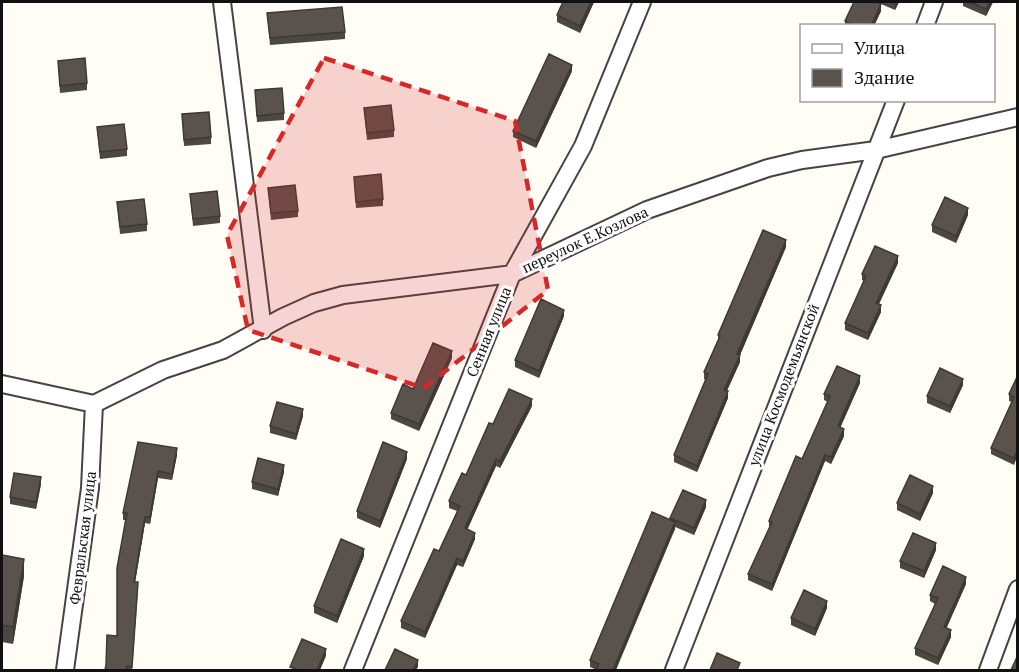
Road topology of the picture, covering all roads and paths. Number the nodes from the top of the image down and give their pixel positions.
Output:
1 (222, 2) edge
2 (642, 2) edge
3 (934, 2) edge
4 (926, 24) edge
5 (895, 102) edge
6 (1017, 117) edge
7 (876, 150) junction
8 (512, 274) junction
9 (263, 330) junction
10 (2, 384) edge
11 (94, 404) junction
12 (1017, 589) edge
13 (65, 670) edge
14 (353, 670) edge
15 (674, 670) edge
16 (988, 670) edge

1 - 9 street
2 - 8 street, Сенная улица
3 - 4 street
5 - 7 street, улица Космодемьянской
6 - 7 street, переулок Е.Козлова
7 - 8 street, переулок Е.Козлова
7 - 15 street, улица Космодемьянской
8 - 9 street, переулок Е.Козлова
8 - 14 street, Сенная улица
9 - 11 street, переулок Е.Козлова
10 - 11 street
11 - 13 street, Февральская улица
12 - 16 street

